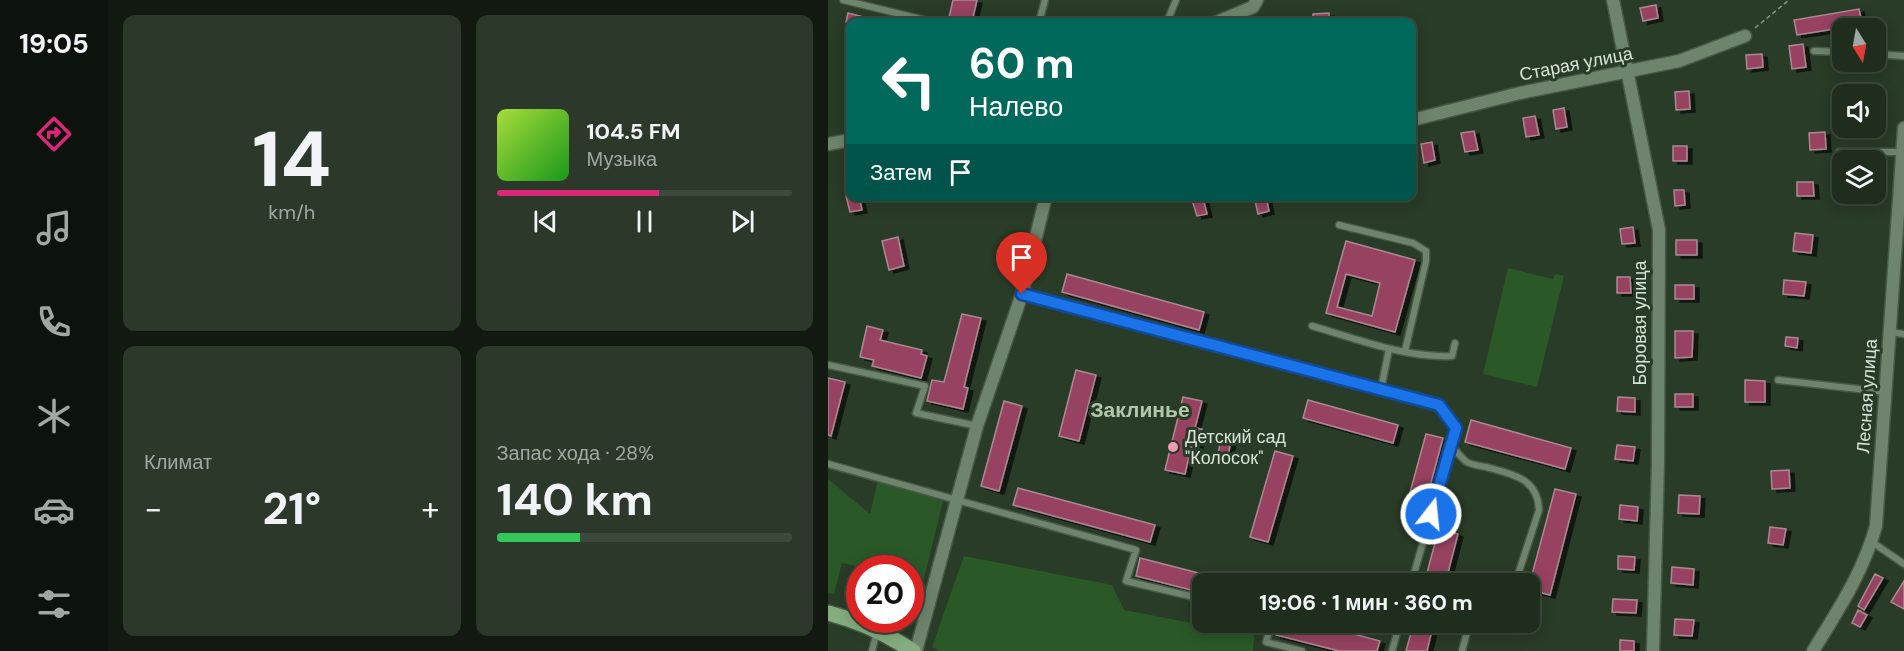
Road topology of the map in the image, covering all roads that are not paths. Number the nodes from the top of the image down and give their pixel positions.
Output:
1 (843, 0) edge
2 (1045, 0) edge
3 (1176, 0) edge
4 (1257, 0) edge
5 (1613, 0) edge
6 (917, 18) edge
7 (1040, 18) edge
8 (1169, 18) edge
9 (1227, 18) edge
10 (1745, 36) road end
11 (1814, 51) dead end
12 (1832, 52) edge
13 (1886, 55) edge
14 (1904, 56) edge
15 (1628, 72) junction
16 (1416, 119) edge
17 (1904, 128) edge
18 (846, 141) edge
19 (828, 144) edge
20 (1886, 152) edge
21 (1902, 152) junction
22 (1045, 201) edge
23 (1339, 225) dead end
24 (1022, 294) junction
25 (1312, 326) dead end
26 (1889, 332) junction
27 (1904, 334) edge
28 (1455, 343) dead end
29 (1389, 349) junction
30 (1405, 351) junction
31 (828, 365) edge
32 (1778, 380) dead end
33 (1381, 389) junction
34 (1885, 392) junction
35 (977, 426) junction
36 (1451, 445) junction
37 (828, 464) edge
38 (956, 501) junction
39 (1871, 541) junction
40 (1904, 564) edge
41 (1414, 573) edge
42 (1519, 573) edge
43 (1192, 596) edge
44 (828, 613) edge
45 (846, 618) edge
46 (877, 633) edge
47 (885, 633) edge
48 (1269, 633) edge
49 (1397, 633) edge
50 (1467, 633) edge
51 (872, 651) edge
52 (914, 651) edge
53 (1302, 651) edge
54 (1392, 651) edge
55 (1461, 651) edge
56 (1653, 651) edge
57 (1813, 651) edge

1 - 6 lane
2 - 7 lane
3 - 8 lane
4 - 9 street
5 - 15 street, Боровая улица
10 - 15 street, Старая улица
11 - 12 lane
13 - 14 lane
15 - 16 street, Старая улица
15 - 56 street, Боровая улица
17 - 21 street, Лесная улица
18 - 19 street
20 - 21 lane
21 - 26 street, Лесная улица
22 - 24 street
23 - 30 lane
24 - 33 lane
24 - 35 street
25 - 29 lane
26 - 27 lane
26 - 34 street, Лесная улица
28 - 30 lane
29 - 30 lane
29 - 33 lane
31 - 35 lane
32 - 34 lane
33 - 36 lane
34 - 39 street, Лесная улица
35 - 38 street
36 - 41 lane
36 - 42 lane
37 - 38 lane
38 - 43 lane
38 - 52 street
39 - 40 lane
39 - 57 street, Лесная улица
44 - 45 main road
46 - 51 lane
47 - 52 main road
48 - 53 lane
49 - 54 lane
50 - 55 lane

